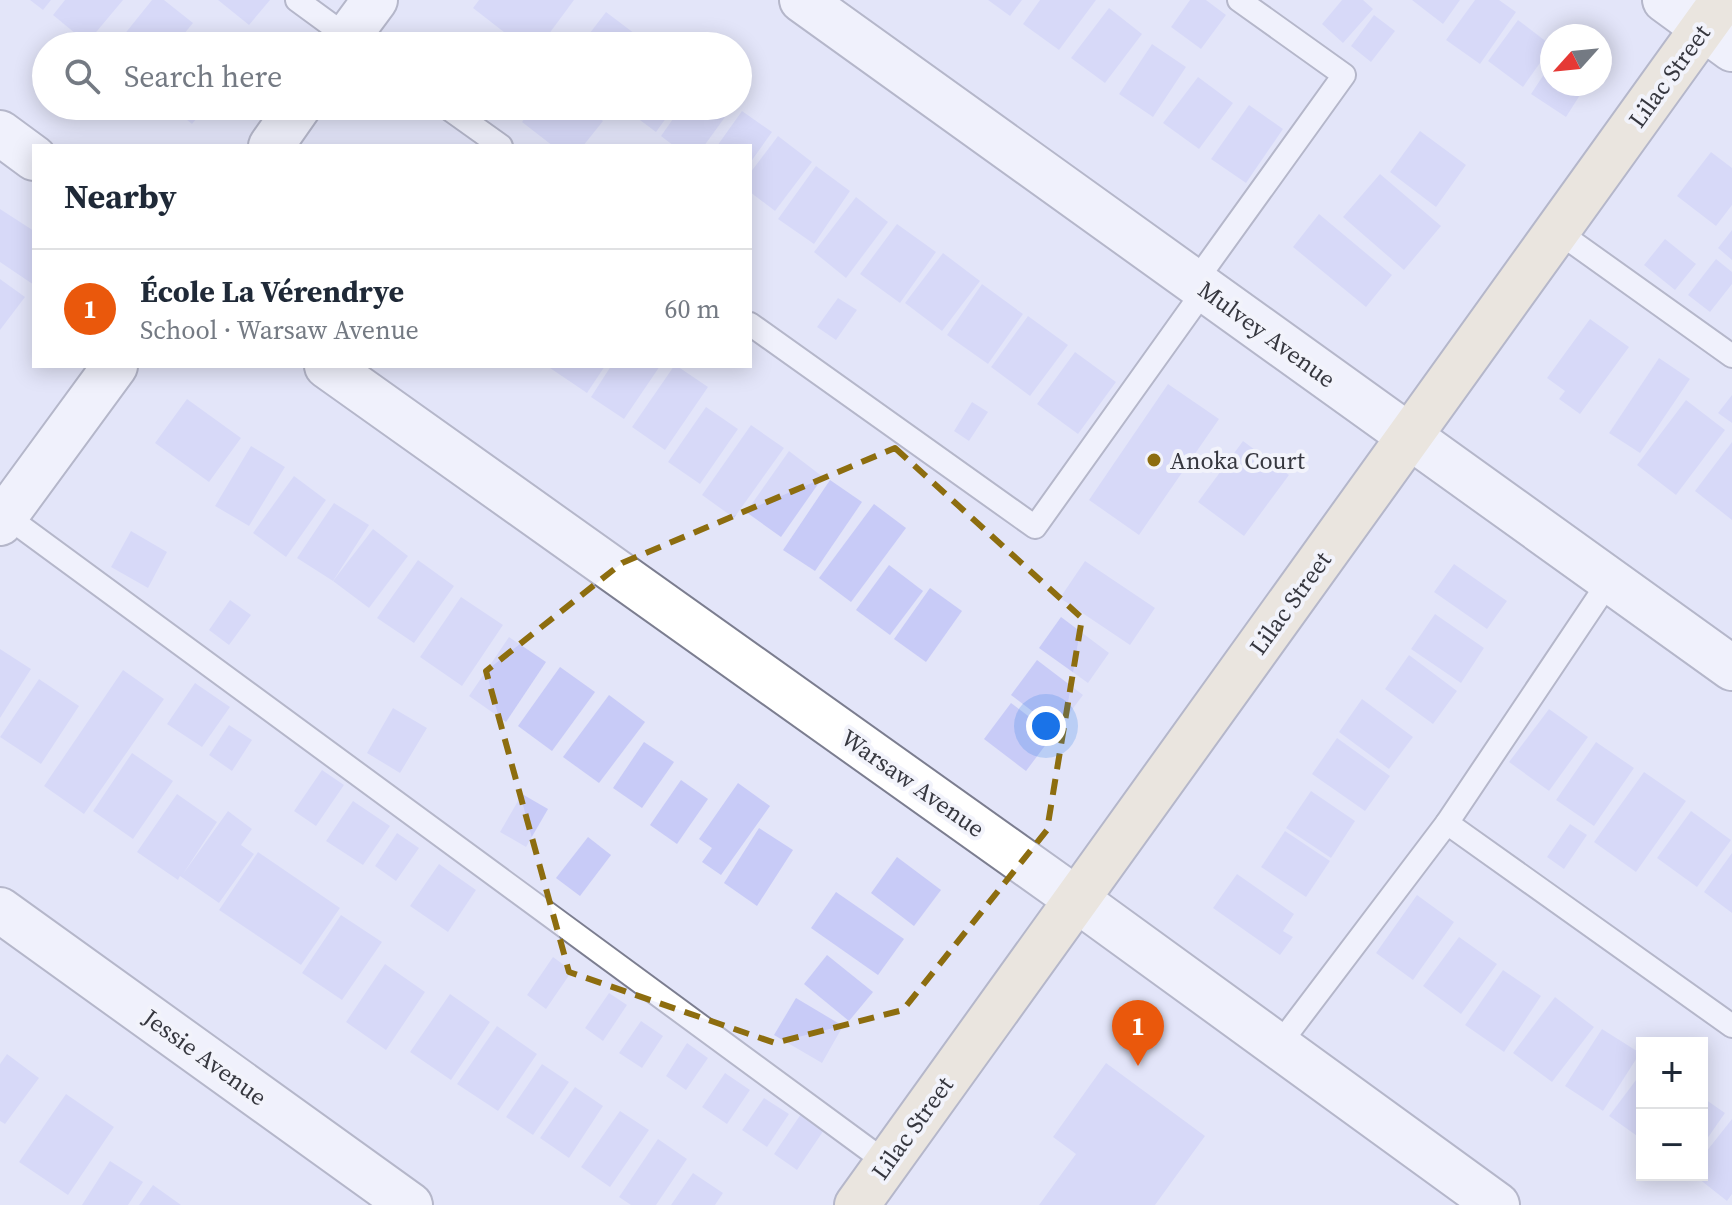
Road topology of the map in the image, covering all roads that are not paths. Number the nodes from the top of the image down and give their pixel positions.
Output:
1 (297, 0) edge
2 (375, 0) edge
3 (802, 0) edge
4 (1239, 0) edge
5 (1665, 0) edge
6 (1719, 26) edge
7 (336, 32) edge
8 (356, 32) edge
9 (289, 120) edge
10 (465, 120) edge
11 (0, 133) edge
12 (272, 144) edge
13 (498, 144) edge
14 (32, 157) edge
15 (1557, 231) junction
16 (1200, 286) junction
17 (752, 325) edge
18 (1732, 356) edge
19 (113, 368) edge
20 (330, 368) edge
21 (1410, 437) junction
22 (2, 516) edge
23 (1610, 580) junction
24 (1732, 668) edge
25 (1447, 823) junction
26 (1076, 899) junction
27 (0, 910) edge
28 (1732, 1026) edge
29 (1278, 1046) junction
30 (887, 1163) junction
31 (410, 1205) edge
32 (857, 1205) edge
33 (1497, 1205) edge

1 - 7 lane
2 - 8 street
3 - 16 street, Mulvey Avenue
4 - 16 lane
5 - 6 street
6 - 15 street, Lilac Street
9 - 12 street
10 - 13 lane
11 - 14 street
15 - 18 lane
15 - 21 street, Lilac Street
16 - 17 lane
16 - 21 street, Mulvey Avenue
19 - 22 street
20 - 26 street, Warsaw Avenue
21 - 23 street, Mulvey Avenue
21 - 26 street, Lilac Street
22 - 30 lane
23 - 24 street, Mulvey Avenue
23 - 25 lane
25 - 28 lane
25 - 29 lane
26 - 29 street, Warsaw Avenue
26 - 30 street, Lilac Street
27 - 31 street, Jessie Avenue
29 - 33 street, Warsaw Avenue
30 - 32 street, Lilac Street

